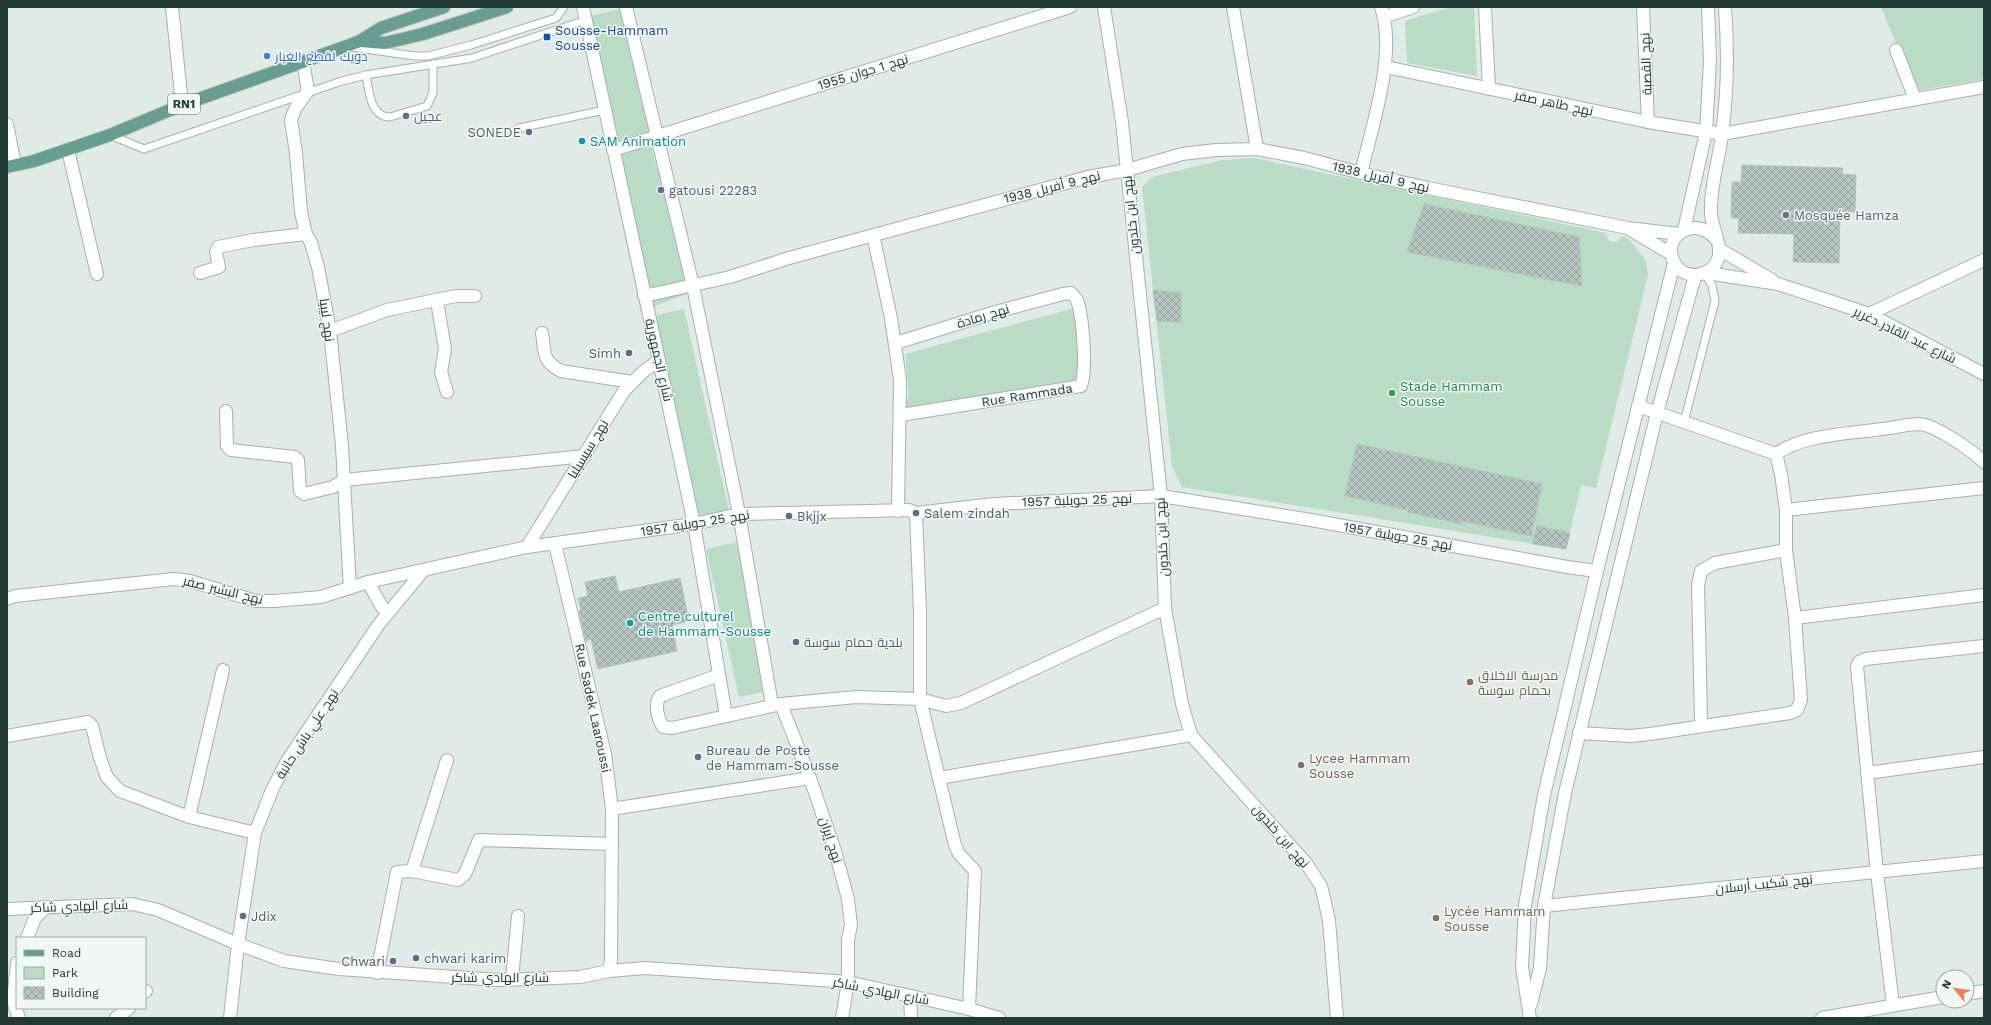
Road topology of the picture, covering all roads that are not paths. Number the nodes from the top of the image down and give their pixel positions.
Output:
1 (172, 7) edge
2 (444, 7) edge
3 (507, 7) edge
4 (564, 7) edge
5 (583, 7) edge
6 (626, 7) edge
7 (1070, 7) edge
8 (1104, 7) edge
9 (1233, 7) edge
10 (1413, 7) edge
11 (1485, 7) edge
12 (1643, 7) edge
13 (1708, 7) edge
14 (1725, 7) edge
15 (1383, 12) edge
16 (586, 20) junction
17 (360, 41) junction
18 (347, 46) junction
19 (1896, 50) dead end
20 (303, 60) junction
21 (433, 64) junction
22 (1386, 67) junction
23 (366, 74) junction
24 (1984, 87) edge
25 (1489, 89) junction
26 (308, 91) junction
27 (1915, 99) junction
28 (182, 105) junction
29 (605, 110) junction
30 (1648, 122) junction
31 (7, 124) edge
32 (519, 128) dead end
33 (1706, 132) junction
34 (1722, 134) junction
35 (110, 135) junction
36 (657, 137) junction
37 (1257, 149) junction
38 (68, 150) junction
39 (613, 150) junction
40 (11, 166) edge
41 (1127, 170) junction
42 (1361, 173) junction
43 (1628, 228) junction
44 (1682, 232) junction
45 (306, 234) junction
46 (873, 235) junction
47 (1718, 244) junction
48 (1673, 259) junction
49 (1984, 260) edge
50 (200, 273) dead end
51 (97, 274) dead end
52 (1702, 274) junction
53 (1778, 284) junction
54 (693, 286) junction
55 (1071, 293) joint
56 (475, 296) dead end
57 (644, 296) junction
58 (437, 301) junction
59 (1869, 314) junction
60 (330, 331) junction
61 (542, 333) dead end
62 (896, 343) junction
63 (659, 360) junction
64 (1984, 374) edge
65 (632, 382) junction
66 (447, 392) dead end
67 (1638, 406) junction
68 (226, 411) dead end
69 (1657, 413) junction
70 (901, 415) junction
71 (1684, 422) junction
72 (1776, 454) junction
73 (585, 456) junction
74 (1984, 462) edge
75 (344, 480) junction
76 (1984, 488) edge
77 (1161, 496) junction
78 (1786, 510) junction
79 (898, 511) junction
80 (916, 513) junction
81 (739, 514) junction
82 (694, 524) junction
83 (555, 544) junction
84 (527, 547) junction
85 (1786, 550) junction
86 (423, 571) junction
87 (1597, 571) junction
88 (368, 582) junction
89 (350, 588) junction
90 (1984, 595) edge
91 (7, 599) edge
92 (1165, 608) junction
93 (387, 613) junction
94 (1795, 618) junction
95 (1984, 646) edge
96 (223, 670) dead end
97 (719, 675) junction
98 (920, 699) junction
99 (777, 704) junction
100 (726, 716) junction
101 (1701, 719) dead end
102 (1580, 733) junction
103 (1191, 734) junction
104 (7, 736) edge
105 (1984, 757) edge
106 (447, 760) dead end
107 (1868, 773) junction
108 (810, 778) junction
109 (938, 778) junction
110 (612, 809) junction
111 (189, 817) junction
112 (255, 833) junction
113 (612, 844) junction
114 (1984, 860) edge
115 (412, 871) junction
116 (1877, 873) junction
117 (46, 906) junction
118 (1544, 906) junction
119 (7, 909) edge
120 (518, 916) dead end
121 (27, 937) edge
122 (238, 944) junction
123 (16, 967) edge
124 (609, 971) junction
125 (377, 973) junction
126 (512, 979) junction
127 (848, 982) junction
128 (10, 996) edge
129 (910, 996) junction
130 (1935, 998) edge
131 (1893, 1004) junction
132 (128, 1009) edge
133 (969, 1010) junction
134 (1530, 1012) edge
135 (1865, 1014) edge
136 (19, 1018) edge
137 (116, 1018) edge
138 (230, 1018) edge
139 (842, 1018) edge
140 (911, 1018) edge
141 (998, 1018) edge
142 (1337, 1018) edge
143 (1822, 1018) edge

1 - 28 street
2 - 17 main road, RN1
3 - 17 main road, RN1
4 - 18 lane
5 - 16 street, شارع الجمهورية
6 - 36 street
7 - 36 street, نهج 1 جوان 1955
8 - 41 street, نهج ابن خلدون
9 - 37 street
10 - 15 street
11 - 25 street
12 - 30 street, نهج القصبة
13 - 33 street
14 - 34 street
15 - 22 street
16 - 21 lane
16 - 29 street, شارع الجمهورية
17 - 18 main road, RN1
18 - 20 main road, RN1
19 - 27 street
20 - 26 street
20 - 28 main road, RN1
21 - 23 lane
21 - 23 lane
22 - 25 street, نهج طاهر صفر
22 - 42 street
23 - 26 lane
24 - 27 street, نهج طاهر صفر
25 - 30 street, نهج طاهر صفر
26 - 35 lane
26 - 45 street, نهج ليبيا
27 - 34 street, نهج طاهر صفر
28 - 35 main road, RN1
29 - 32 lane
29 - 39 street, شارع الجمهورية
30 - 33 street, نهج طاهر صفر
31 - 40 street
33 - 34 street, نهج طاهر صفر
33 - 44 street
34 - 47 street
35 - 38 main road, RN1
36 - 39 street, نهج 1 جوان 1955
36 - 54 street
37 - 41 street, نهج 9 أفريل 1938
37 - 42 street, نهج 9 أفريل 1938
38 - 40 main road, RN1
38 - 51 street
39 - 57 street, شارع الجمهورية
41 - 46 street, نهج 9 أفريل 1938
41 - 77 street, نهج ابن خلدون
42 - 43 street, نهج 9 أفريل 1938
43 - 44 street
43 - 48 street
44 - 47 street
44 - 48 street
45 - 50 street
45 - 60 street, نهج ليبيا
46 - 54 street, نهج 9 أفريل 1938
46 - 62 street
47 - 52 street
47 - 53 street, شارع عبد القادر دغرير
48 - 52 street
48 - 67 street
49 - 59 street
52 - 53 street, شارع عبد القادر دغرير
52 - 69 street
52 - 71 lane
53 - 59 street, شارع عبد القادر دغرير
54 - 57 street, نهج 9 أفريل 1938
54 - 81 street
55 - 62 street, نهج رمادة
55 - 70 street, Rue Rammada
56 - 58 street
57 - 63 street, شارع الجمهورية
58 - 60 street
58 - 66 street
59 - 64 street, شارع عبد القادر دغرير
60 - 75 street, نهج ليبيا
61 - 65 street
62 - 70 street
63 - 65 street, نهج سيسيليا
63 - 82 street, شارع الجمهورية
65 - 73 street, نهج سيسيليا
67 - 69 street
67 - 87 street
68 - 75 street
69 - 71 street
69 - 102 street
70 - 79 street
71 - 72 street
72 - 74 street
72 - 78 street
73 - 75 street
73 - 84 street, نهج سيسيليا
75 - 89 street, نهج ليبيا
76 - 78 street
77 - 80 street, نهج 25 جويلية 1957
77 - 87 street, نهج 25 جويلية 1957
77 - 92 street, نهج ابن خلدون
78 - 85 street
79 - 80 street, نهج 25 جويلية 1957
79 - 81 street, نهج 25 جويلية 1957
80 - 98 street
81 - 82 street, نهج 25 جويلية 1957
81 - 99 street
82 - 83 street, نهج 25 جويلية 1957
82 - 97 street, شارع الجمهورية
83 - 84 street, نهج البشير صفر
83 - 110 street, Rue Sadek Laaroussi
84 - 86 street, نهج البشير صفر
85 - 94 street
85 - 101 street
86 - 88 street, نهج البشير صفر
86 - 93 street, نهج علي باش حانبة
87 - 134 street
88 - 89 street, نهج البشير صفر
88 - 93 street
89 - 91 street, نهج البشير صفر
90 - 94 street
92 - 98 street
92 - 103 street, نهج ابن خلدون
93 - 112 street, نهج علي باش حانبة
94 - 102 street
95 - 107 street
96 - 111 street
97 - 100 street, شارع الجمهورية
97 - 100 street
98 - 99 street
98 - 109 street
99 - 100 street
99 - 108 street, نهج إيران
102 - 118 street
103 - 109 street
103 - 142 street, نهج ابن خلدون
104 - 111 street
105 - 107 street
106 - 115 street
107 - 116 street
108 - 110 street
108 - 127 street, نهج إيران
109 - 133 street
110 - 113 street, Rue Sadek Laaroussi
111 - 112 street
112 - 122 street, نهج علي باش حانبة
113 - 115 street
113 - 124 street, Rue Sadek Laaroussi
114 - 116 street, نهج شكيب أرسلان
115 - 125 street
116 - 118 street, نهج شكيب أرسلان
116 - 131 street
117 - 119 street, شارع الهادي شاكر
117 - 121 street
117 - 122 street, شارع الهادي شاكر
118 - 134 street
120 - 126 street
122 - 125 street, شارع الهادي شاكر
122 - 138 street, نهج علي باش حانبة
123 - 128 street
124 - 126 street, شارع الهادي شاكر
124 - 127 street, شارع الهادي شاكر
125 - 126 street, شارع الهادي شاكر
127 - 129 street, شارع الهادي شاكر
127 - 139 street, نهج إيران
128 - 136 street
129 - 133 street, شارع الهادي شاكر
129 - 140 street
130 - 131 street
131 - 135 street
132 - 137 street
133 - 141 street, شارع الهادي شاكر
135 - 143 street

